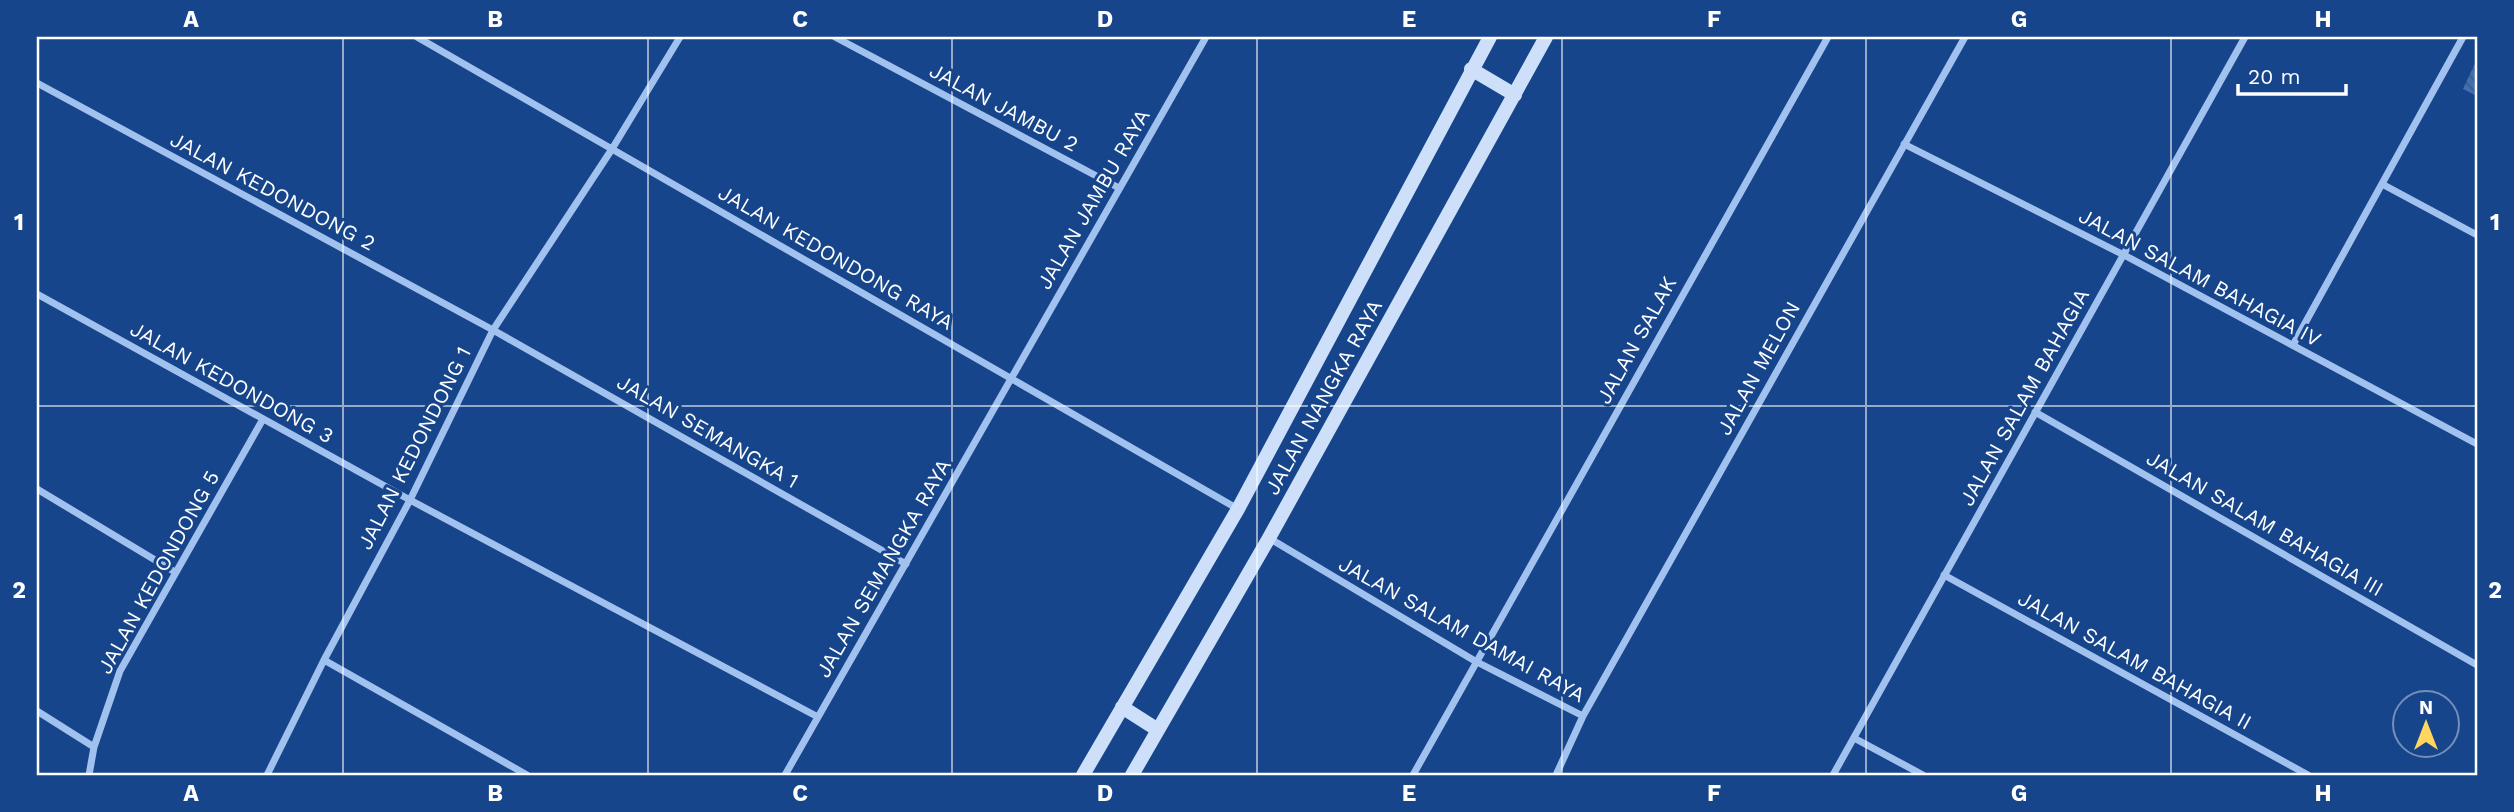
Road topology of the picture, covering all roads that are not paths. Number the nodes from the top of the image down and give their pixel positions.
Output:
1 (417, 37) edge
2 (680, 37) edge
3 (835, 37) edge
4 (1206, 37) edge
5 (1490, 37) edge
6 (1546, 37) edge
7 (1828, 37) edge
8 (1965, 37) edge
9 (2245, 37) edge
10 (2463, 37) edge
11 (1471, 69) junction
12 (37, 83) edge
13 (1515, 96) junction
14 (1904, 144) junction
15 (612, 149) junction
16 (2382, 184) junction
17 (1119, 188) junction
18 (2477, 235) edge
19 (2124, 255) junction
20 (37, 294) edge
21 (493, 330) junction
22 (2293, 345) junction
23 (1012, 379) junction
24 (2035, 412) junction
25 (263, 419) junction
26 (2477, 444) edge
27 (37, 489) edge
28 (410, 500) junction
29 (1238, 509) junction
30 (1269, 538) junction
31 (906, 564) junction
32 (175, 572) junction
33 (1944, 575) junction
34 (324, 660) junction
35 (1475, 661) junction
36 (2477, 665) edge
37 (1122, 707) junction
38 (37, 711) edge
39 (1583, 716) junction
40 (818, 717) junction
41 (1158, 730) junction
42 (1854, 738) junction
43 (94, 747) junction
44 (89, 775) edge
45 (267, 775) edge
46 (527, 775) edge
47 (785, 775) edge
48 (1083, 775) edge
49 (1132, 775) edge
50 (1413, 775) edge
51 (1556, 775) edge
52 (1833, 775) edge
53 (1923, 775) edge
54 (2308, 775) edge

1 - 15 street, JALAN KEDONDONG RAYA
2 - 15 street, JALAN KEDONDONG 1
3 - 17 street, JALAN JAMBU 2
4 - 17 street, JALAN JAMBU RAYA
5 - 11 street, JALAN NANGKA RAYA
6 - 13 street, JALAN NANGKA RAYA
7 - 35 street, JALAN SALAK
8 - 14 street, JALAN MELON
9 - 19 street, JALAN SALAM BAHAGIA
10 - 16 street
11 - 13 street
11 - 29 street, JALAN NANGKA RAYA
12 - 21 street, JALAN KEDONDONG 2
13 - 30 street, JALAN NANGKA RAYA
14 - 19 street, JALAN SALAM BAHAGIA IV
14 - 39 street, JALAN MELON
15 - 21 street, JALAN KEDONDONG 1
15 - 23 street, JALAN KEDONDONG RAYA
16 - 18 street
16 - 22 street
17 - 23 street, JALAN JAMBU RAYA
19 - 22 street, JALAN SALAM BAHAGIA IV
19 - 24 street, JALAN SALAM BAHAGIA
20 - 25 street, JALAN KEDONDONG 3
21 - 28 street, JALAN KEDONDONG 1
21 - 31 street, JALAN SEMANGKA 1
22 - 26 street, JALAN SALAM BAHAGIA IV
23 - 29 street, JALAN KEDONDONG RAYA
23 - 31 street, JALAN SEMANGKA RAYA
24 - 33 street, JALAN SALAM BAHAGIA
24 - 36 street, JALAN SALAM BAHAGIA III
25 - 28 street, JALAN KEDONDONG 3
25 - 32 street, JALAN KEDONDONG 5
27 - 32 street
28 - 34 street, JALAN KEDONDONG 1
28 - 40 street, JALAN KEDONDONG 3
29 - 37 street, JALAN NANGKA RAYA
30 - 35 street, JALAN SALAM DAMAI RAYA
30 - 41 street, JALAN NANGKA RAYA
31 - 40 street, JALAN SEMANGKA RAYA
32 - 43 street, JALAN KEDONDONG 5
33 - 42 street, JALAN SALAM BAHAGIA
33 - 54 street, JALAN SALAM BAHAGIA II
34 - 45 street, JALAN KEDONDONG 1
34 - 46 street
35 - 39 street, JALAN SALAM DAMAI RAYA
35 - 50 street, JALAN SALAK
37 - 41 street
37 - 48 street, JALAN NANGKA RAYA
38 - 43 street
39 - 51 street, JALAN SALAM DAMAI RAYA
40 - 47 street, JALAN SEMANGKA RAYA
41 - 49 street, JALAN NANGKA RAYA
42 - 52 street, JALAN SALAM BAHAGIA
42 - 53 street
43 - 44 street, JALAN KEDONDONG 5

